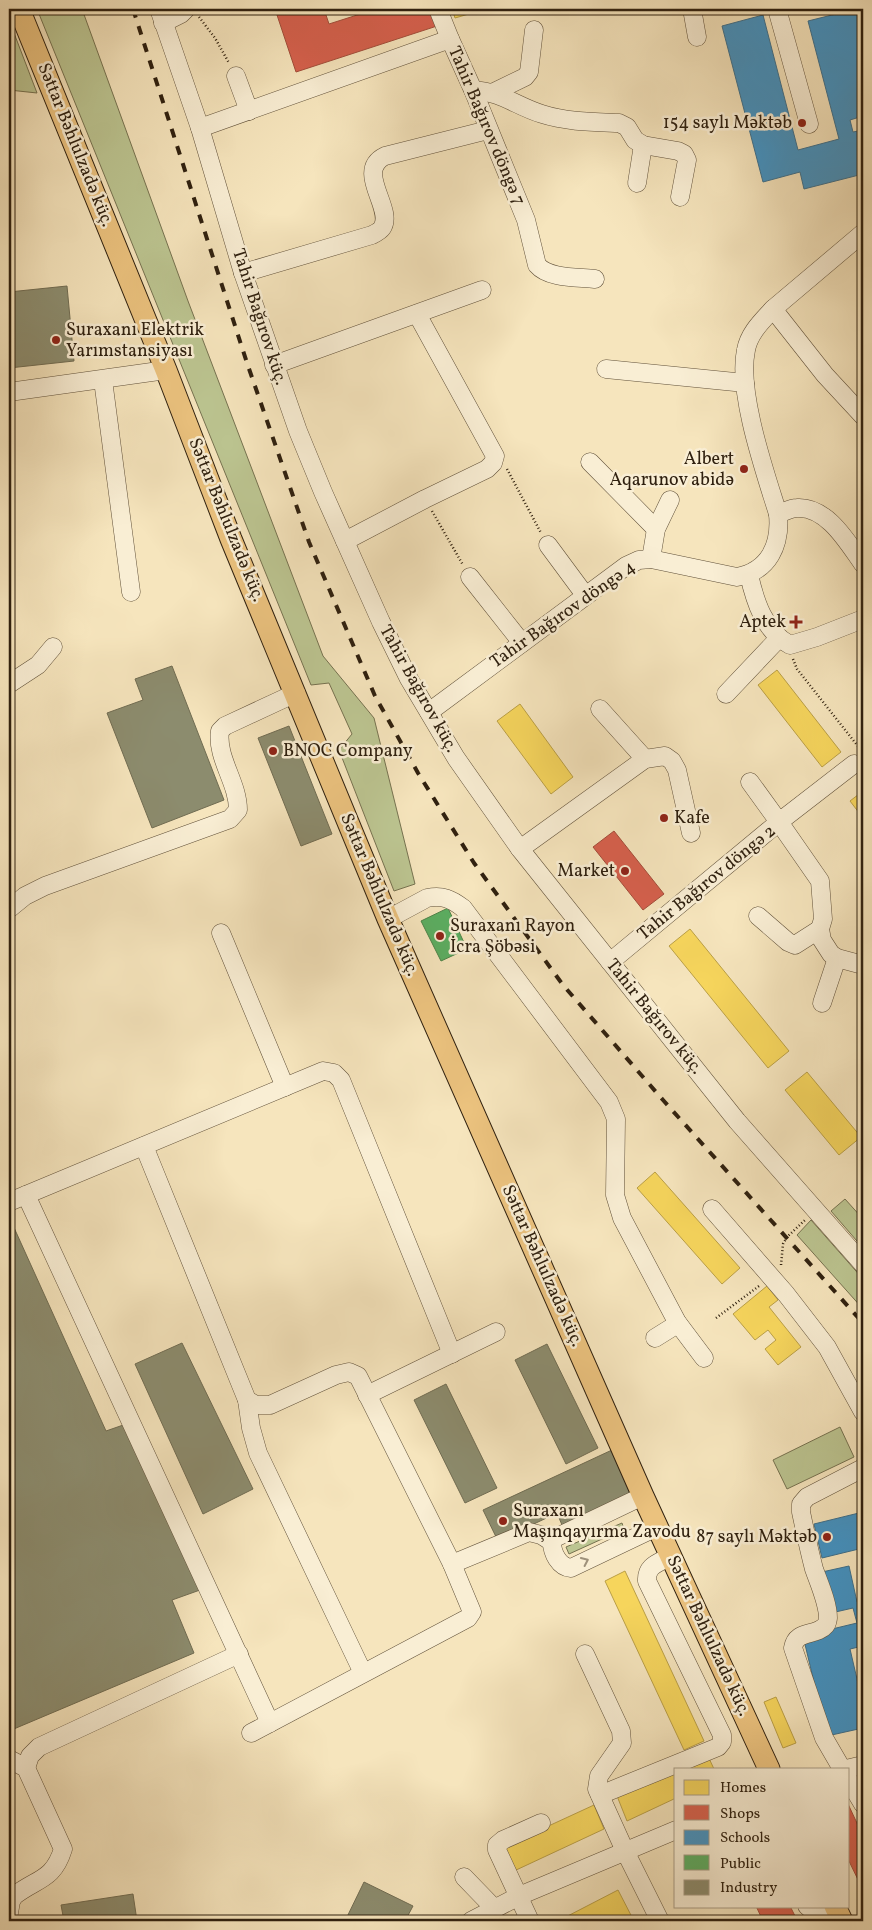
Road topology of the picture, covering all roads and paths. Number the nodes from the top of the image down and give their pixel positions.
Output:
1 (20, 9) edge
2 (438, 9) edge
3 (692, 9) edge
4 (777, 9) edge
5 (191, 12) edge
6 (161, 16) edge
7 (534, 30) dead end
8 (697, 37) dead end
9 (450, 39) junction
10 (236, 76) joint
11 (473, 90) junction
12 (494, 92) junction
13 (248, 111) junction
14 (809, 124) dead end
15 (200, 128) junction
16 (488, 130) junction
17 (643, 145) junction
18 (637, 183) dead end
19 (680, 197) dead end
20 (863, 233) edge
21 (243, 273) junction
22 (595, 279) dead end
23 (482, 290) dead end
24 (773, 309) junction
25 (417, 314) junction
26 (274, 365) junction
27 (606, 369) dead end
28 (166, 370) junction
29 (103, 380) junction
30 (745, 383) junction
31 (9, 392) edge
32 (863, 416) edge
33 (495, 456) junction
34 (590, 462) dead end
35 (425, 499) junction
36 (670, 500) dead end
37 (778, 514) junction
38 (656, 529) junction
39 (345, 541) junction
40 (548, 545) joint
41 (651, 559) junction
42 (863, 564) edge
43 (749, 575) junction
44 (470, 577) joint
45 (131, 592) dead end
46 (585, 595) junction
47 (863, 619) edge
48 (784, 642) junction
49 (522, 643) junction
50 (53, 647) dead end
51 (9, 684) edge
52 (296, 693) junction
53 (726, 694) dead end
54 (600, 709) dead end
55 (429, 712) junction
56 (858, 758) edge
57 (645, 759) junction
58 (750, 782) dead end
59 (779, 822) junction
60 (691, 833) dead end
61 (520, 849) junction
62 (9, 909) edge
63 (758, 916) dead end
64 (388, 919) junction
65 (820, 928) junction
66 (221, 933) dead end
67 (837, 958) junction
68 (610, 962) junction
69 (863, 965) edge
70 (822, 1003) dead end
71 (285, 1087) junction
72 (144, 1146) junction
73 (26, 1195) junction
74 (9, 1202) edge
75 (712, 1209) dead end
76 (863, 1264) edge
77 (677, 1322) junction
78 (496, 1332) dead end
79 (655, 1338) dead end
80 (452, 1354) junction
81 (704, 1358) dead end
82 (367, 1395) junction
83 (247, 1400) junction
84 (863, 1412) edge
85 (863, 1468) edge
86 (643, 1496) junction
87 (658, 1527) junction
88 (552, 1542) junction
89 (671, 1556) junction
90 (452, 1564) junction
91 (239, 1654) junction
92 (586, 1654) dead end
93 (363, 1672) junction
94 (270, 1723) junction
95 (251, 1733) dead end
96 (9, 1759) edge
97 (863, 1765) edge
98 (26, 1768) junction
99 (769, 1768) edge
100 (841, 1768) edge
101 (850, 1768) edge
102 (850, 1782) edge
103 (600, 1795) junction
104 (863, 1804) edge
105 (541, 1823) dead end
106 (674, 1831) edge
107 (625, 1851) junction
108 (464, 1877) dead end
109 (519, 1896) junction
110 (494, 1908) junction
111 (809, 1908) edge
112 (826, 1908) edge
113 (836, 1908) edge
114 (9, 1914) edge
115 (11, 1921) edge
116 (471, 1921) edge
117 (530, 1921) edge
118 (660, 1921) edge
119 (842, 1921) edge

1 - 28 main road, Səttar Bəhlulzadə küç.
2 - 9 street
3 - 8 street
4 - 14 street
5 - 6 street
5 - 10 path
6 - 15 street, Tahir Bağırov küç.
7 - 12 street
9 - 11 street, Tahir Bağırov döngə 7
9 - 13 street, Tahir Bağırov döngə 7
10 - 13 street
11 - 12 street
11 - 16 street, Tahir Bağırov döngə 7
12 - 17 street
13 - 15 street, Tahir Bağırov döngə 7
15 - 21 street, Tahir Bağırov küç.
16 - 21 street
16 - 22 street, Tahir Bağırov döngə 7
17 - 18 street
17 - 19 street
20 - 24 street
21 - 26 street, Tahir Bağırov küç.
23 - 25 street
24 - 30 street
24 - 32 street
25 - 26 street
25 - 33 street
26 - 39 street, Tahir Bağırov küç.
27 - 30 street
28 - 29 street
28 - 52 main road, Səttar Bəhlulzadə küç.
29 - 31 street
29 - 45 street
30 - 37 street
33 - 35 street
33 - 40 path
34 - 38 street
35 - 39 street
35 - 44 path
36 - 38 street
37 - 42 street
37 - 43 street
38 - 41 street
39 - 55 street, Tahir Bağırov küç.
40 - 46 street
41 - 43 street, Tahir Bağırov döngə 4
41 - 46 street, Tahir Bağırov döngə 4
43 - 48 street
44 - 49 street
46 - 49 street, Tahir Bağırov döngə 4
47 - 48 street
48 - 53 street
48 - 56 path
49 - 55 street, Tahir Bağırov döngə 4
50 - 51 street
52 - 62 street
52 - 64 main road, Səttar Bəhlulzadə küç.
54 - 57 street
55 - 61 street, Tahir Bağırov küç.
56 - 59 street
57 - 60 street
57 - 61 street
58 - 59 street
59 - 65 street, Tahir Bağırov döngə 2
59 - 68 street, Tahir Bağırov döngə 2
61 - 68 street, Tahir Bağırov küç.
63 - 65 street
64 - 77 street
64 - 86 main road, Səttar Bəhlulzadə küç.
65 - 67 street, Tahir Bağırov döngə 2
66 - 71 street
67 - 69 street
67 - 70 street
68 - 76 street, Tahir Bağırov küç.
71 - 72 street
71 - 80 street
72 - 73 street
72 - 83 street
73 - 74 street
73 - 91 street
75 - 84 street
77 - 79 street
77 - 81 street
78 - 80 street
80 - 82 street
82 - 83 street
82 - 90 street
83 - 93 street
85 - 100 street
86 - 87 main road, Səttar Bəhlulzadə küç.
86 - 88 street
88 -> 87 street
87 - 89 main road, Səttar Bəhlulzadə küç.
88 - 90 street
89 - 99 main road, Səttar Bəhlulzadə küç.
89 - 103 street
90 - 93 street
91 - 94 street
91 - 98 street
92 - 103 street
93 - 94 street
94 - 95 street
96 - 98 street
97 - 101 street
98 - 114 street
102 - 104 street
103 - 107 street
105 - 109 street
106 - 107 street
107 - 109 street
107 - 118 street
108 - 110 street
109 - 110 street
109 - 117 street
110 - 116 street
111 - 112 street
113 - 119 main road
114 - 115 street

